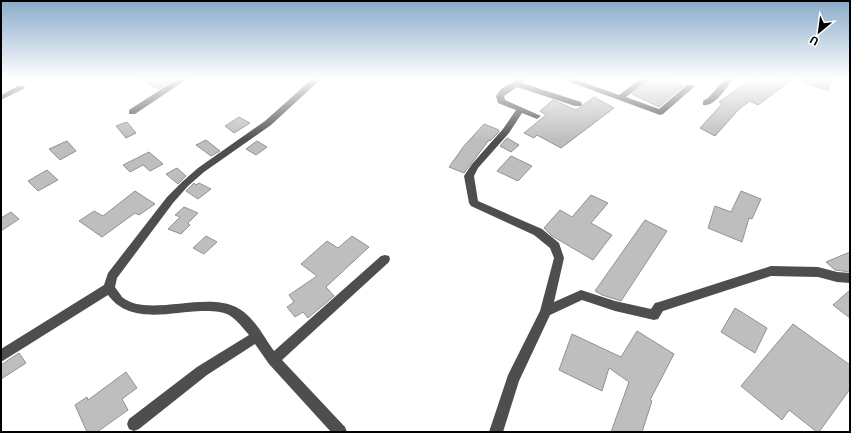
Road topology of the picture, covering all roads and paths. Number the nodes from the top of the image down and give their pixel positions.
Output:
1 (152, 99) edge
2 (294, 99) edge
3 (501, 99) edge
4 (563, 99) edge
5 (623, 99) edge
6 (675, 99) edge
7 (711, 99) edge
8 (706, 103) dead end
9 (578, 104) dead end
10 (520, 110) junction
11 (132, 112) dead end
12 (537, 116) dead end
13 (385, 259) dead end
14 (850, 278) edge
15 (109, 288) junction
16 (546, 311) junction
17 (256, 337) junction
18 (1, 356) edge
19 (273, 360) junction
20 (134, 424) dead end
21 (340, 432) edge
22 (496, 432) edge

1 - 11 street
2 - 15 street
3 - 10 street
4 - 9 street
5 - 6 street
7 - 8 street
10 - 12 street
10 - 16 street
13 - 19 street
14 - 16 street
15 - 17 street
15 - 18 street
16 - 22 street
17 - 19 street
17 - 20 street
19 - 21 street

